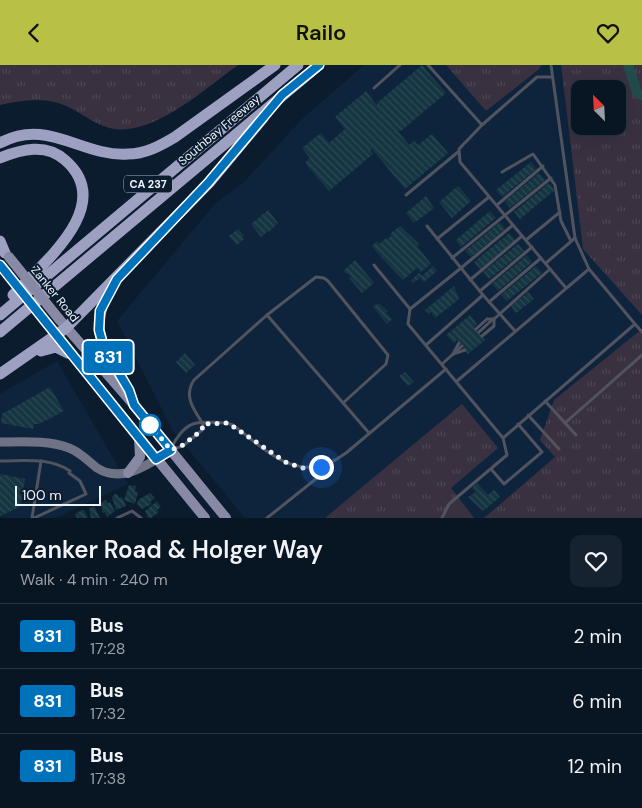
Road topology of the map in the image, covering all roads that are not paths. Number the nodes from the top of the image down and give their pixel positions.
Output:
1 (274, 65) edge
2 (290, 65) edge
3 (298, 65) edge
4 (319, 65) edge
5 (400, 65) edge
6 (428, 65) edge
7 (551, 65) edge
8 (552, 77) junction
9 (374, 88) dead end
10 (282, 95) junction
11 (482, 125) junction
12 (0, 143) edge
13 (22, 151) junction
14 (458, 151) junction
15 (0, 158) edge
16 (0, 165) edge
17 (543, 166) junction
18 (502, 172) dead end
19 (551, 178) junction
20 (406, 195) dead end
21 (489, 197) junction
22 (497, 205) junction
23 (560, 212) junction
24 (505, 215) junction
25 (514, 225) junction
26 (427, 226) dead end
27 (524, 238) junction
28 (576, 238) junction
29 (437, 239) junction
30 (0, 241) edge
31 (571, 241) junction
32 (532, 247) junction
33 (5, 252) edge
34 (452, 258) junction
35 (541, 258) junction
36 (546, 263) junction
37 (0, 265) edge
38 (374, 265) dead end
39 (461, 268) junction
40 (550, 269) junction
41 (589, 269) junction
42 (117, 279) junction
43 (470, 280) junction
44 (566, 288) junction
45 (480, 291) junction
46 (484, 295) junction
47 (489, 302) junction
48 (3, 305) edge
49 (410, 309) junction
50 (500, 313) junction
51 (0, 315) edge
52 (267, 315) junction
53 (494, 319) junction
54 (63, 324) junction
55 (635, 324) junction
56 (477, 331) dead end
57 (515, 331) junction
58 (0, 332) edge
59 (53, 332) junction
60 (642, 332) edge
61 (482, 336) dead end
62 (459, 343) dead end
63 (426, 345) junction
64 (462, 346) dead end
65 (465, 350) dead end
66 (68, 353) junction
67 (453, 354) junction
68 (642, 355) edge
69 (22, 360) junction
70 (442, 364) junction
71 (446, 369) junction
72 (0, 374) edge
73 (457, 381) junction
74 (545, 401) junction
75 (343, 403) junction
76 (134, 405) junction
77 (528, 415) junction
78 (565, 423) junction
79 (203, 424) junction
80 (518, 424) junction
81 (369, 433) junction
82 (576, 435) dead end
83 (139, 436) junction
84 (503, 437) junction
85 (0, 442) edge
86 (559, 449) dead end
87 (171, 450) junction
88 (156, 459) junction
89 (0, 461) edge
90 (41, 461) junction
91 (325, 465) junction
92 (491, 469) junction
93 (128, 473) junction
94 (33, 518) edge
95 (116, 518) edge
96 (141, 518) edge
97 (205, 518) edge
98 (226, 518) edge
99 (267, 518) edge
100 (442, 518) edge

1 - 12 highway
2 - 48 highway, Southbay Freeway / CA 237
3 - 51 highway
4 - 10 highway, Southbay Freeway / CA 237
5 - 9 lane
6 - 11 lane
7 - 8 lane
8 - 11 lane
8 - 28 lane
10 - 42 highway
10 - 58 highway, Southbay Freeway / CA 237
11 - 14 lane
13 - 15 highway
13 - 16 highway
13 - 48 highway
14 - 20 lane
14 - 21 lane
17 - 18 lane
17 - 19 lane
17 - 22 lane
19 - 23 lane
19 - 24 lane
21 - 22 lane
21 - 29 lane
22 - 24 lane
23 - 27 lane
23 - 31 lane
24 - 25 lane
24 - 34 lane
25 - 27 lane
25 - 39 lane
26 - 29 lane
27 - 32 lane
27 - 43 lane
28 - 31 lane
28 - 41 lane
29 - 34 lane
30 - 33 highway
31 - 36 lane
32 - 35 lane
32 - 45 lane
33 - 54 main road, Zanker Road, bridge
34 - 39 lane
35 - 36 lane
35 - 47 lane
36 - 40 lane
37 - 59 main road, Zanker Road, bridge
38 - 49 lane
39 - 43 lane
39 - 49 lane
40 - 44 lane
40 - 50 lane
41 - 44 lane
41 - 55 lane
42 - 54 highway
42 - 76 highway
43 - 45 lane
44 - 57 lane
45 - 46 lane
46 - 47 lane
46 - 63 lane
47 - 50 lane
49 - 63 lane
50 - 53 lane
50 - 57 lane
52 - 75 lane
52 - 75 lane
52 - 79 lane
53 - 56 lane
53 - 61 lane
54 - 59 highway
54 - 76 main road, Zanker Road
55 - 60 lane
55 - 74 lane
57 - 73 lane
59 - 66 main road, Zanker Road
59 - 69 highway
62 - 67 lane
63 - 70 lane
64 - 67 lane
65 - 67 lane
66 - 69 highway
66 - 83 main road, Zanker Road
67 - 70 lane
68 - 78 lane
69 - 72 highway
70 - 71 lane
71 - 73 lane
71 - 81 lane
73 - 84 lane
74 - 77 lane
74 - 78 lane
75 - 81 lane
76 - 87 main road, Zanker Road
77 - 80 lane
77 - 86 lane
78 - 82 lane
79 - 87 lane
79 - 87 lane
79 - 91 lane
80 - 84 lane
80 - 92 lane
81 - 91 lane
83 - 88 main road, Zanker Road
83 - 93 main road
84 - 92 lane
85 - 93 street
87 - 88 street
87 - 98 main road, Zanker Road
88 - 93 street
88 - 97 main road, Zanker Road
89 - 90 lane
90 - 94 lane
90 - 94 lane
91 - 99 lane
92 - 100 lane
95 - 96 lane

